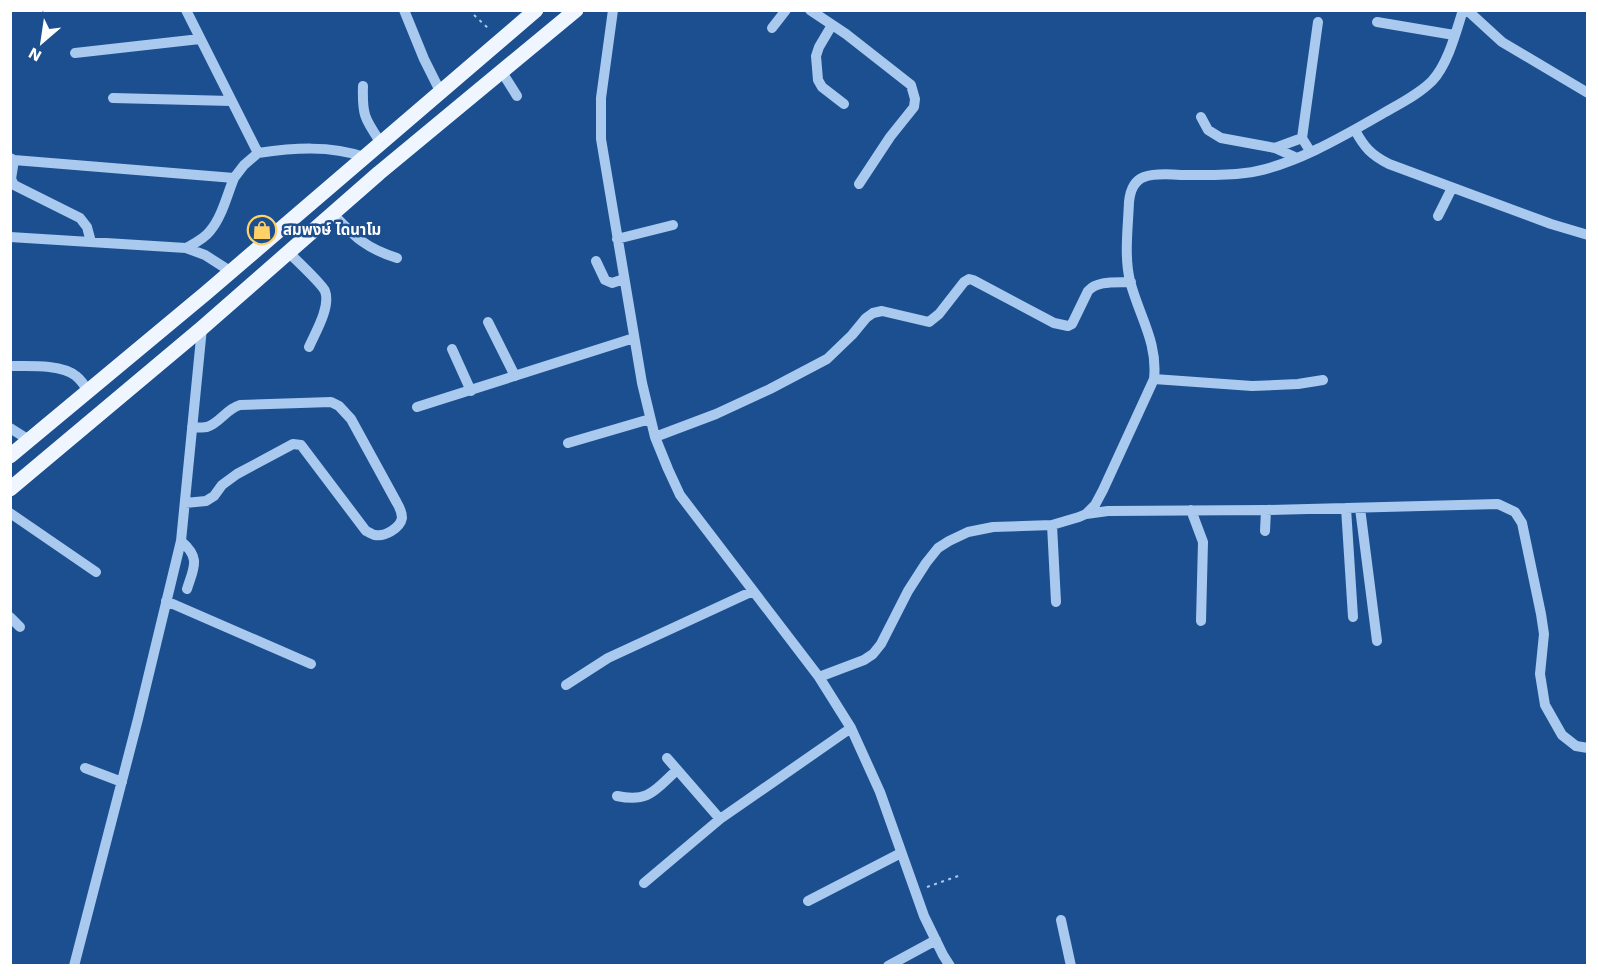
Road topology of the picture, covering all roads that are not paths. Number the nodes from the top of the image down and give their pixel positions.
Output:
1 (186, 10) edge
2 (404, 10) edge
3 (536, 10) edge
4 (576, 10) edge
5 (613, 10) edge
6 (786, 10) edge
7 (810, 10) edge
8 (1465, 10) edge
9 (1318, 22) dead end
10 (1377, 22) dead end
11 (832, 25) junction
12 (772, 28) dead end
13 (1454, 35) junction
14 (200, 39) junction
15 (75, 53) dead end
16 (502, 72) junction
17 (363, 86) dead end
18 (440, 91) junction
19 (1587, 93) edge
20 (517, 96) dead end
21 (113, 98) dead end
22 (231, 101) junction
23 (844, 104) dead end
24 (1201, 117) dead end
25 (1354, 130) junction
26 (1302, 138) junction
27 (381, 143) junction
28 (1275, 148) junction
29 (1310, 151) junction
30 (258, 153) junction
31 (364, 157) junction
32 (1297, 158) junction
33 (12, 159) edge
34 (234, 178) junction
35 (859, 184) dead end
36 (1452, 188) junction
37 (333, 213) junction
38 (1438, 216) dead end
39 (673, 225) dead end
40 (1587, 235) edge
41 (10, 237) edge
42 (617, 239) junction
43 (91, 242) junction
44 (186, 248) junction
45 (288, 252) junction
46 (397, 258) dead end
47 (596, 261) dead end
48 (230, 271) junction
49 (624, 279) junction
50 (1131, 282) junction
51 (488, 322) dead end
52 (202, 328) junction
53 (634, 338) junction
54 (309, 347) dead end
55 (452, 350) dead end
56 (10, 366) edge
57 (515, 376) junction
58 (1154, 379) junction
59 (1323, 380) dead end
60 (88, 391) junction
61 (471, 391) junction
62 (417, 407) dead end
63 (650, 418) junction
64 (192, 427) junction
65 (10, 428) edge
66 (655, 437) junction
67 (29, 440) junction
68 (568, 443) dead end
69 (10, 456) edge
70 (10, 489) edge
71 (185, 503) junction
72 (1346, 508) junction
73 (1360, 508) junction
74 (1191, 510) junction
75 (1266, 510) junction
76 (10, 513) edge
77 (1086, 514) junction
78 (1052, 525) junction
79 (1265, 531) dead end
80 (181, 541) junction
81 (96, 572) dead end
82 (187, 589) dead end
83 (753, 591) junction
84 (166, 600) junction
85 (1056, 602) dead end
86 (1353, 616) dead end
87 (10, 617) edge
88 (1201, 621) dead end
89 (20, 627) dead end
90 (1377, 640) dead end
91 (311, 664) dead end
92 (819, 677) junction
93 (566, 685) dead end
94 (851, 728) junction
95 (1587, 748) edge
96 (667, 758) dead end
97 (85, 768) dead end
98 (677, 770) junction
99 (122, 782) junction
100 (617, 796) dead end
101 (720, 819) junction
102 (901, 852) junction
103 (644, 883) dead end
104 (808, 901) dead end
105 (1061, 920) dead end
106 (936, 940) junction
107 (913, 953) junction
108 (74, 966) edge
109 (888, 966) edge
110 (917, 966) edge
111 (950, 966) edge
112 (1071, 966) edge

1 - 14 street
2 - 18 street
3 - 18 main road
4 - 16 main road
5 - 42 street
6 - 12 street
7 - 11 street
8 - 13 street
8 - 19 street
9 - 26 street
10 - 13 street
11 - 23 street
11 - 35 street
13 - 25 street
14 - 15 street
14 - 22 street
16 - 20 street
16 - 37 main road
17 - 27 street
18 - 27 main road
21 - 22 street
22 - 30 street
24 - 28 street
25 - 29 street
25 - 36 street
26 - 28 street
26 - 29 street
27 - 31 main road
28 - 32 street
29 - 32 street
30 - 31 street
30 - 34 street
31 - 48 main road
32 - 50 street
33 - 34 street
33 - 43 street
34 - 44 street
36 - 38 street
36 - 40 street
37 - 45 main road
37 - 46 street
39 - 42 street
41 - 43 street
42 - 49 street
43 - 44 street
44 - 48 street
45 - 52 main road
45 - 54 street
47 - 49 street
48 - 60 main road
49 - 53 street
50 - 58 street
50 - 66 street
51 - 57 street
52 - 64 street
52 - 70 main road
53 - 57 street
53 - 63 street
55 - 61 street
56 - 60 street
57 - 61 street
58 - 59 street
58 - 77 street
60 - 67 main road
61 - 62 street
63 - 66 street
63 - 68 street
64 - 71 street
64 - 71 street
65 - 67 street
66 - 83 street
67 - 69 main road
71 - 80 street
72 - 73 street
72 - 75 street
72 - 86 street
73 - 90 street
73 - 95 street
74 - 75 street
74 - 77 street
74 - 88 street
75 - 79 street
76 - 81 street
77 - 78 street
78 - 85 street
78 - 92 street
80 - 82 street
80 - 84 street
83 - 92 street
83 - 93 street
84 - 91 street
84 - 99 street
87 - 89 street
92 - 94 street
94 - 101 street
94 - 102 street
96 - 98 street
97 - 99 street
98 - 100 street
98 - 101 street
99 - 108 street
101 - 103 street
102 - 104 street
102 - 106 street
105 - 112 street
106 - 107 street
106 - 111 street
107 - 109 street
107 - 110 street

